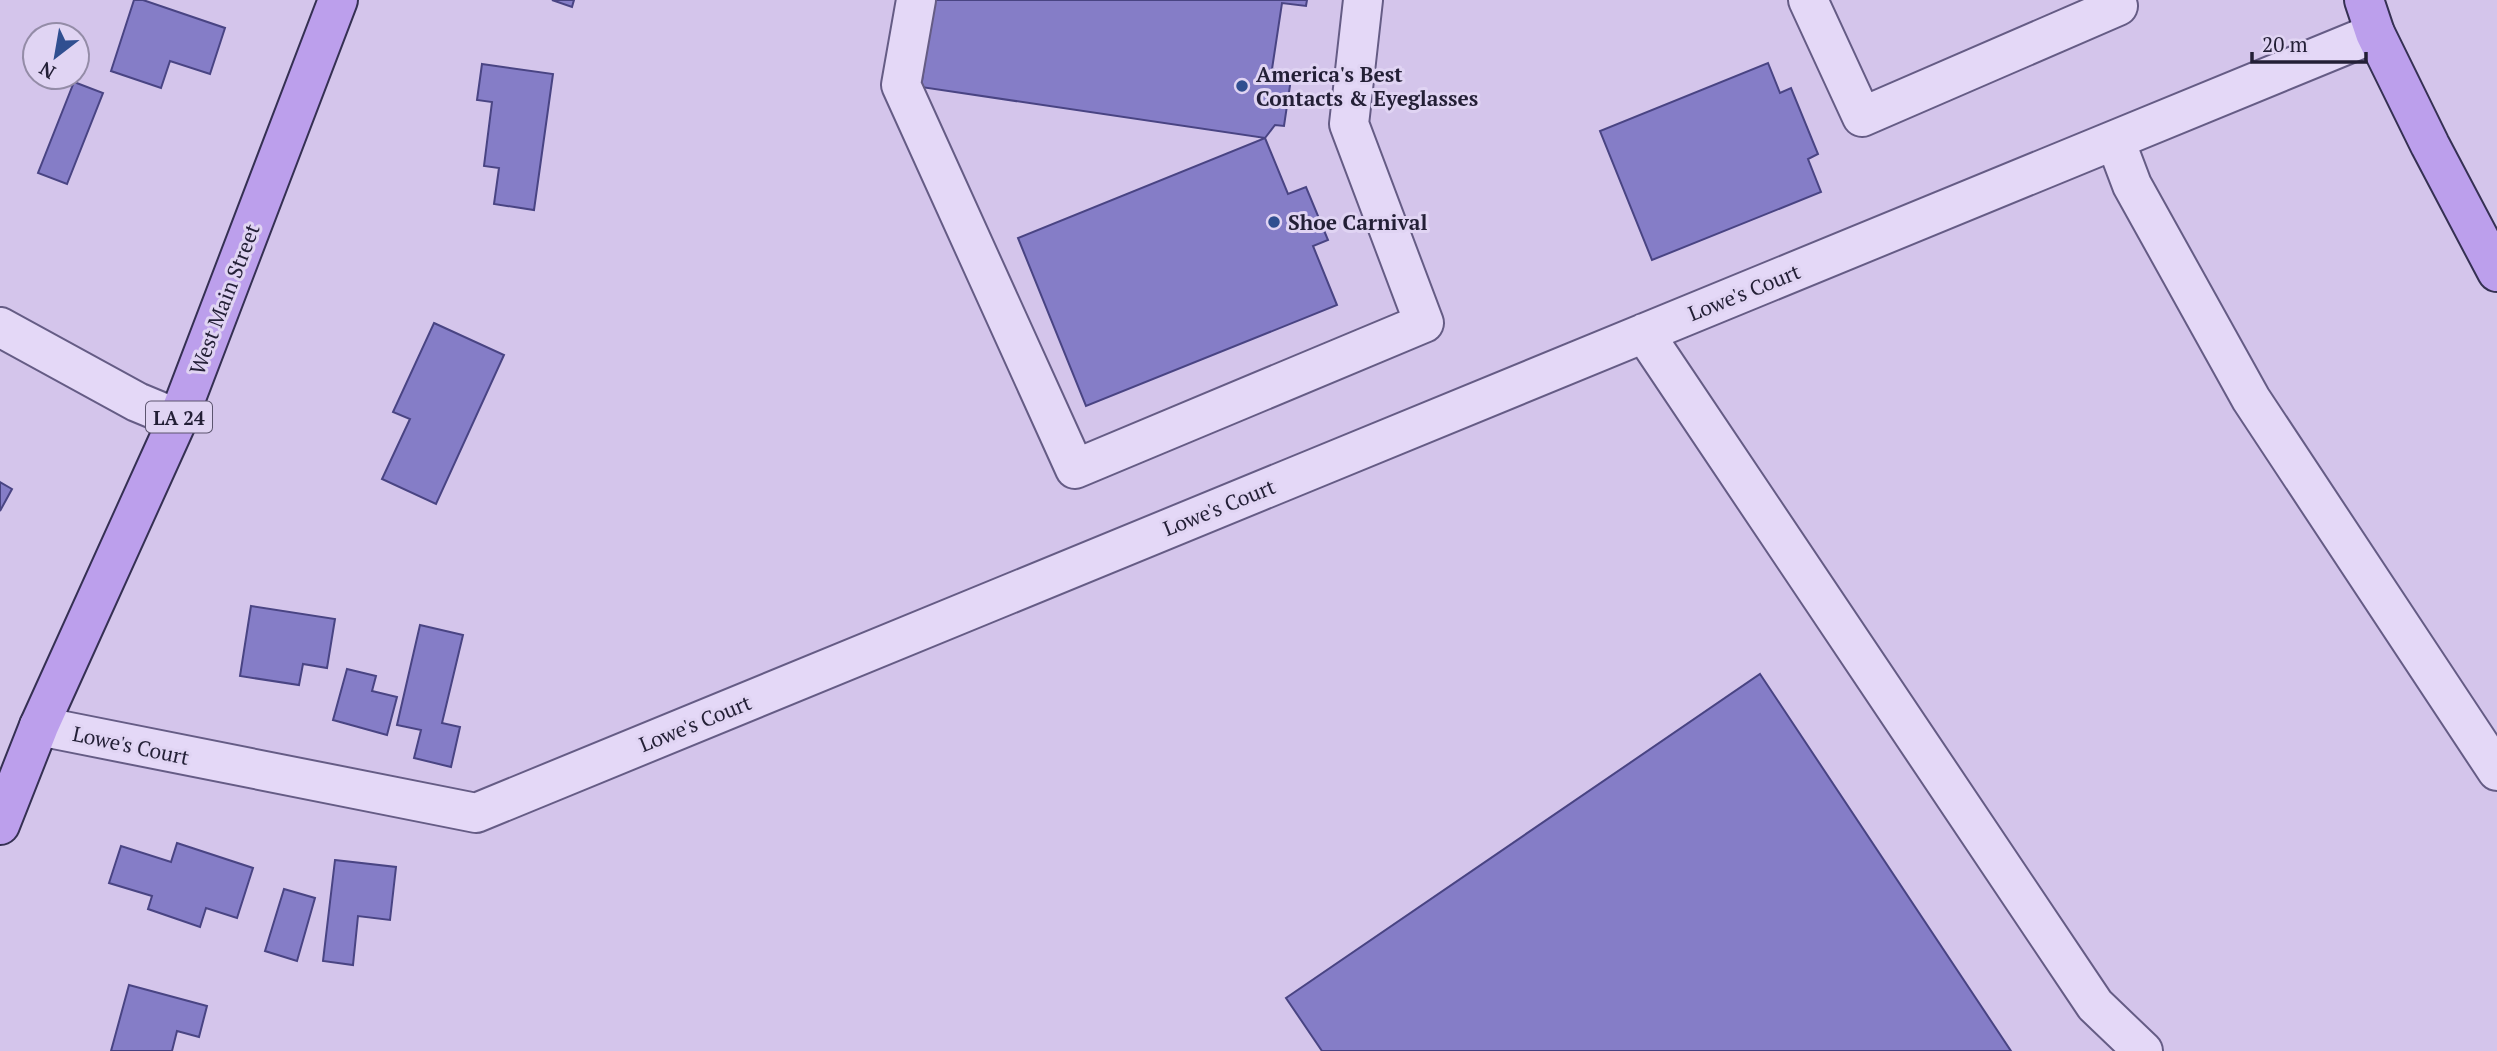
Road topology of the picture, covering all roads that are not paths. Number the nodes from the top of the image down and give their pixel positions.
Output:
1 (338, 0) edge
2 (916, 0) edge
3 (1363, 0) edge
4 (1808, 0) edge
5 (2116, 0) edge
6 (2369, 17) edge
7 (2115, 140) junction
8 (2497, 272) edge
9 (0, 327) edge
10 (1644, 333) junction
11 (178, 419) junction
12 (39, 726) junction
13 (2497, 771) edge
14 (0, 825) edge
15 (2143, 1051) edge

1 - 11 main road, West Main Street / LA 24
2 - 3 street
4 - 5 street
6 - 7 street, Lowe's Court
6 - 8 main road
7 - 10 street, Lowe's Court
7 - 13 street
9 - 11 street
10 - 12 street, Lowe's Court
10 - 15 street
11 - 12 main road, West Main Street / LA 24
12 - 14 main road, West Main Street / LA 24

